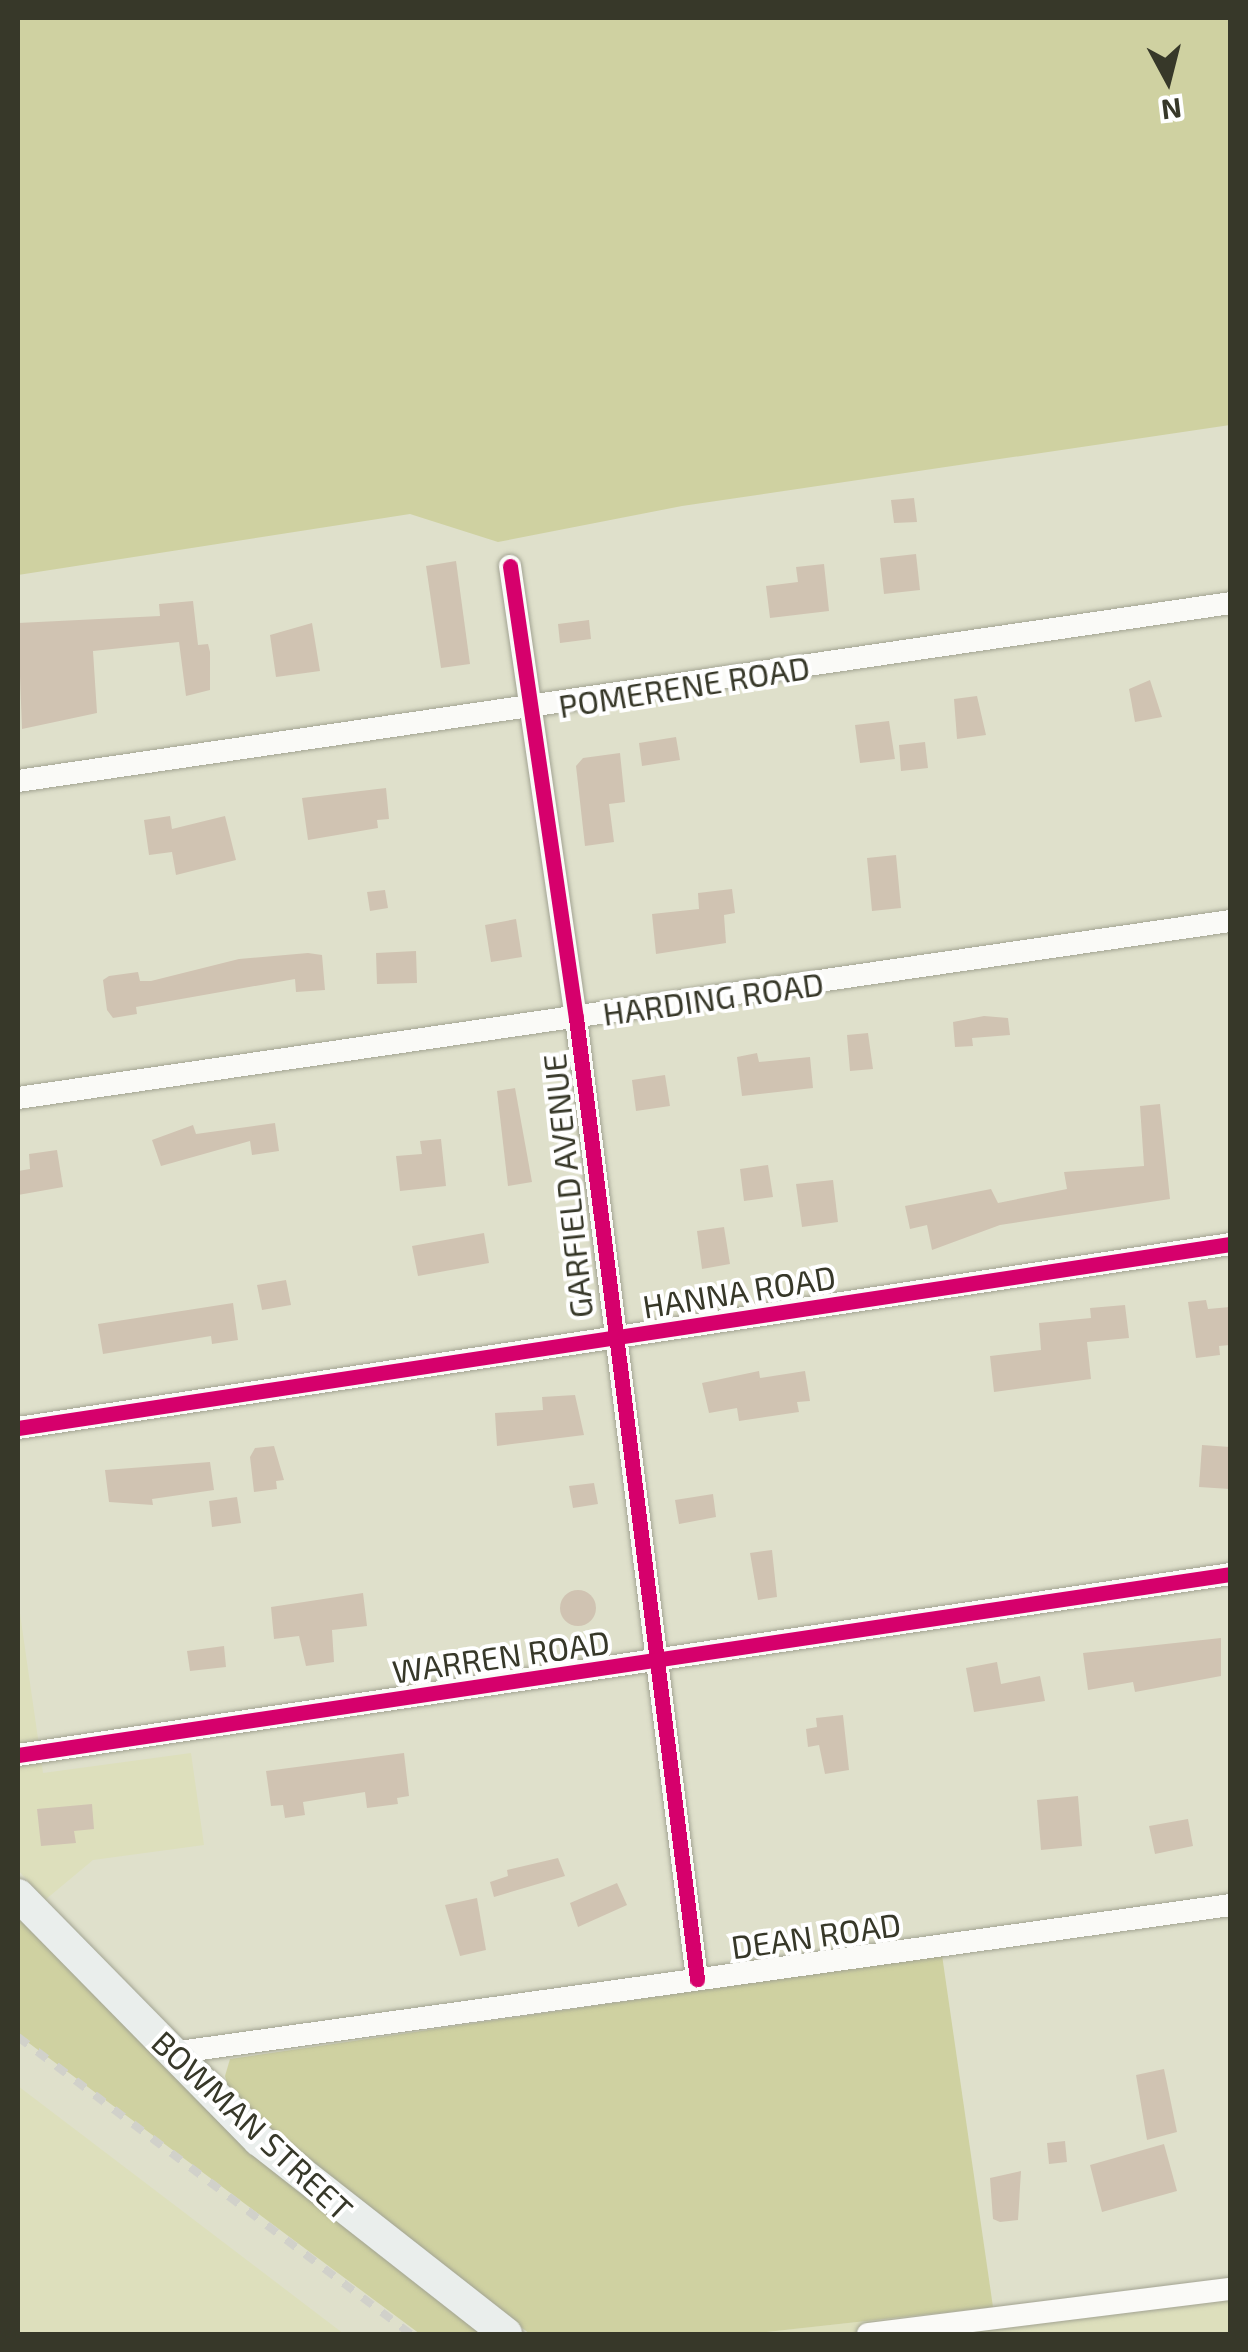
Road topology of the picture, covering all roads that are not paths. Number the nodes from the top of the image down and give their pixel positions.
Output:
1 (510, 566) dead end
2 (1230, 603) edge
3 (530, 709) junction
4 (18, 781) edge
5 (1230, 921) edge
6 (576, 1018) junction
7 (18, 1098) edge
8 (1230, 1244) edge
9 (612, 1338) junction
10 (18, 1428) edge
11 (1230, 1574) edge
12 (654, 1662) junction
13 (18, 1755) edge
14 (18, 1894) edge
15 (1230, 1905) edge
16 (698, 1980) junction
17 (172, 2054) junction
18 (1230, 2289) edge
19 (506, 2334) edge
20 (868, 2334) edge

1 - 3 street, GARFIELD AVENUE
2 - 3 street, POMERENE ROAD
3 - 4 street, POMERENE ROAD
3 - 6 street, GARFIELD AVENUE
5 - 6 street, HARDING ROAD
6 - 7 street, HARDING ROAD
6 - 9 street, GARFIELD AVENUE
8 - 9 street, HANNA ROAD
9 - 10 street, HANNA ROAD
9 - 12 street, GARFIELD AVENUE
11 - 12 street, WARREN ROAD
12 - 13 street, WARREN ROAD
12 - 16 street, GARFIELD AVENUE
14 - 17 street, BOWMAN STREET
15 - 16 street, DEAN ROAD
16 - 17 street, DEAN ROAD
17 - 19 street, BOWMAN STREET
18 - 20 street

